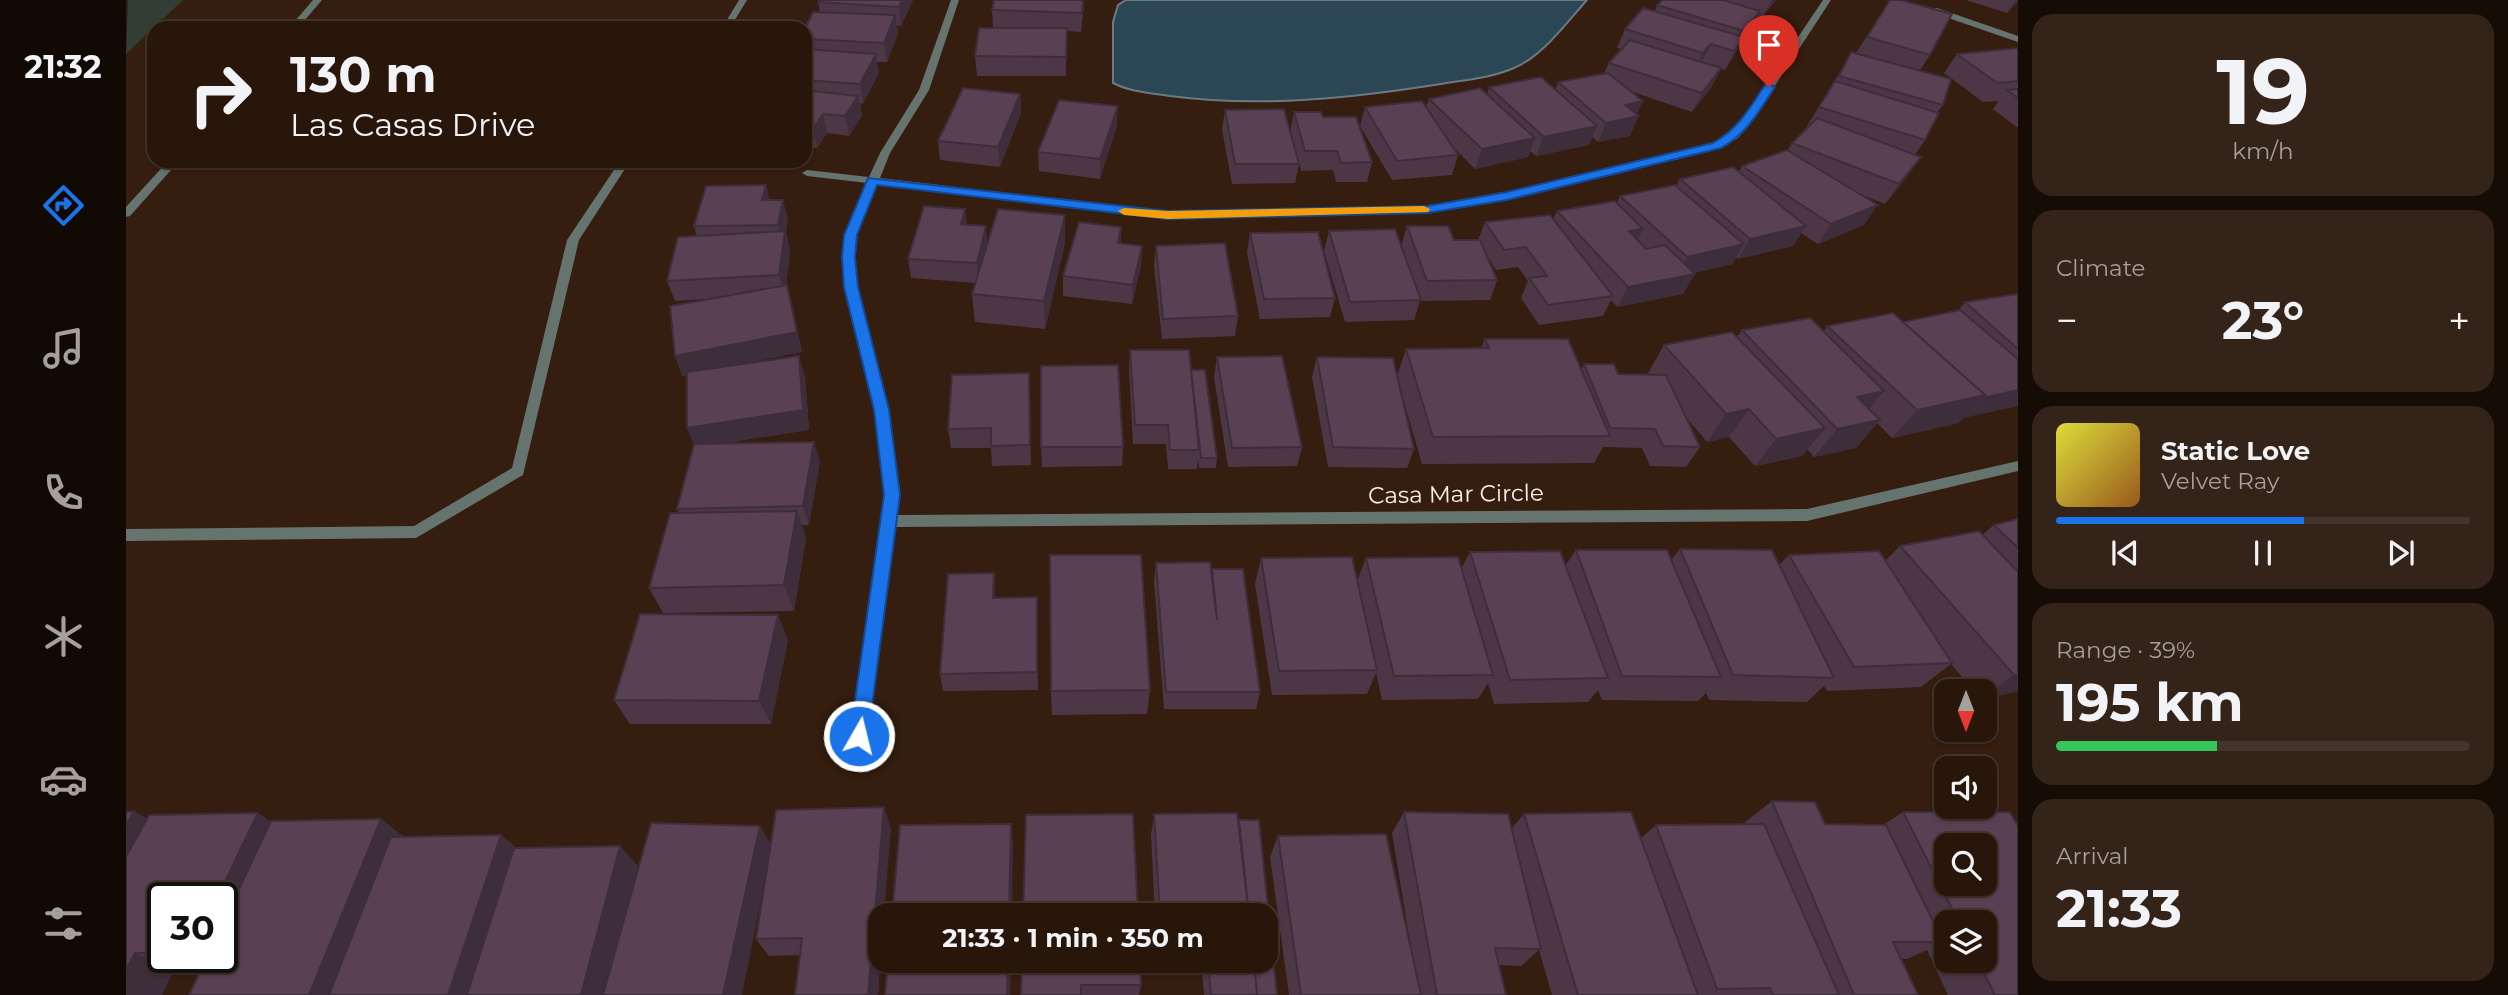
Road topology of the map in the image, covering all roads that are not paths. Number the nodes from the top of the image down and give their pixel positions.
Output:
1 (318, 0) edge
2 (743, 0) edge
3 (955, 0) edge
4 (1827, 0) edge
5 (1922, 7) edge
6 (299, 21) edge
7 (730, 21) edge
8 (2018, 39) edge
9 (168, 168) edge
10 (620, 168) edge
11 (807, 173) dead end
12 (873, 181) junction
13 (126, 214) edge
14 (2018, 466) edge
15 (889, 521) junction
16 (126, 535) edge
17 (859, 736) dead end

1 - 6 street
2 - 7 street
3 - 12 street
4 - 12 street
5 - 8 street
9 - 13 street
10 - 16 street
11 - 12 street
12 - 15 street
14 - 15 street, Casa Mar Circle
15 - 17 street

